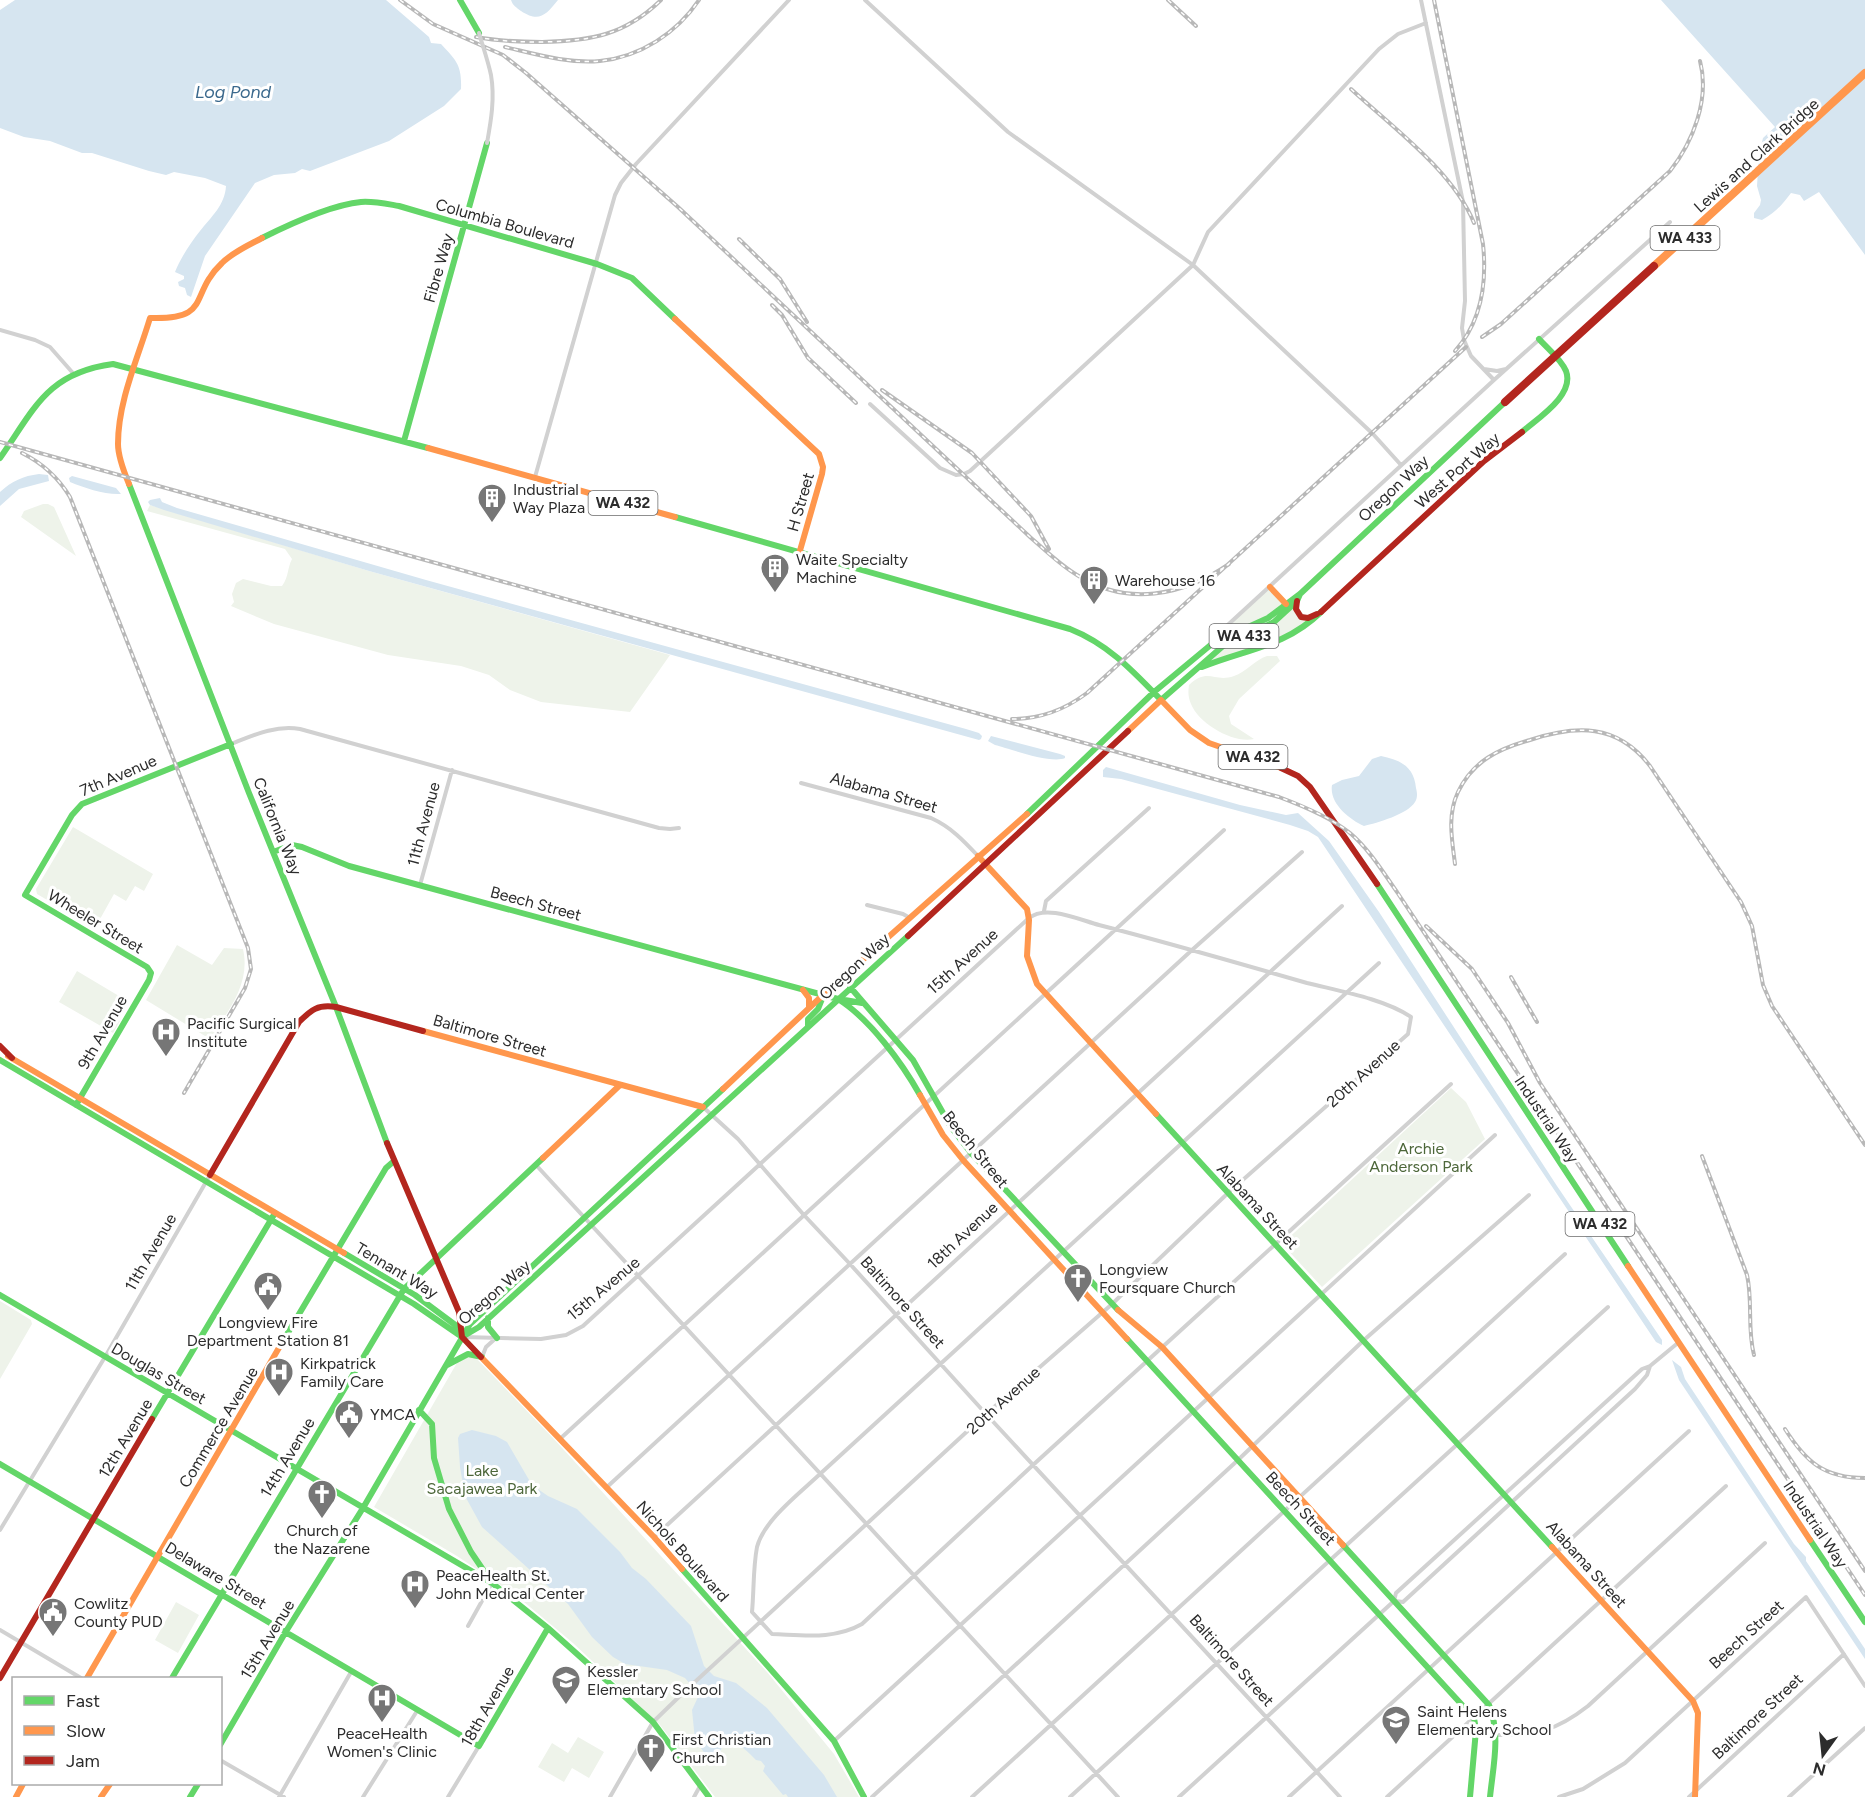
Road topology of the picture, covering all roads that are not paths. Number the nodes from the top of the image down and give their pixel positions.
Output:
1 (460, 0) edge
2 (789, 0) edge
3 (866, 0) edge
4 (1421, 0) edge
5 (1426, 23) junction
6 (479, 33) joint
7 (1865, 73) edge
8 (488, 143) joint
9 (1670, 222) dead end
10 (464, 225) junction
11 (597, 264) junction
12 (1192, 265) junction
13 (150, 318) joint
14 (0, 330) edge
15 (1539, 339) junction
16 (1482, 368) junction
17 (135, 369) junction
18 (1507, 369) junction
19 (72, 372) junction
20 (1494, 380) junction
21 (1505, 402) joint
22 (870, 404) dead end
23 (404, 441) junction
24 (0, 458) edge
25 (821, 458) joint
26 (1401, 465) junction
27 (535, 478) junction
28 (799, 554) junction
29 (1270, 587) junction
30 (1298, 597) junction
31 (1286, 604) junction
32 (1321, 612) junction
33 (1219, 633) dead end
34 (1192, 672) junction
35 (1154, 692) junction
36 (1161, 700) junction
37 (231, 744) junction
38 (452, 770) junction
39 (801, 783) dead end
40 (1149, 808) dead end
41 (680, 828) dead end
42 (1224, 830) dead end
43 (273, 852) junction
44 (1302, 852) dead end
45 (978, 856) junction
46 (986, 864) junction
47 (420, 885) junction
48 (25, 895) joint
49 (867, 905) dead end
50 (1342, 906) dead end
51 (1044, 912) junction
52 (910, 918) junction
53 (1029, 918) junction
54 (1115, 929) junction
55 (1192, 950) junction
56 (1379, 963) dead end
57 (1270, 972) junction
58 (151, 973) joint
59 (850, 987) junction
60 (803, 990) junction
61 (1047, 993) junction
62 (1344, 993) junction
63 (824, 995) junction
64 (838, 999) junction
65 (867, 1005) junction
66 (336, 1007) junction
67 (809, 1009) junction
68 (807, 1026) junction
69 (896, 1038) junction
70 (1092, 1043) junction
71 (887, 1046) junction
72 (0, 1049) edge
73 (0, 1060) edge
74 (1451, 1084) dead end
75 (620, 1085) junction
76 (1137, 1093) junction
77 (933, 1095) junction
78 (77, 1101) junction
79 (924, 1103) junction
80 (703, 1107) junction
81 (712, 1113) junction
82 (1495, 1135) dead end
83 (1183, 1143) junction
84 (971, 1153) junction
85 (963, 1160) junction
86 (394, 1161) junction
87 (760, 1164) junction
88 (536, 1165) junction
89 (208, 1178) junction
90 (1228, 1193) junction
91 (1529, 1195) dead end
92 (1017, 1203) junction
93 (1009, 1210) junction
94 (803, 1214) junction
95 (273, 1216) junction
96 (584, 1216) junction
97 (592, 1224) junction
98 (1276, 1245) junction
99 (1062, 1251) junction
100 (335, 1253) junction
101 (1565, 1254) dead end
102 (436, 1256) junction
103 (1054, 1259) junction
104 (850, 1264) junction
105 (639, 1276) junction
106 (402, 1292) junction
107 (1320, 1294) junction
108 (0, 1295) edge
109 (1111, 1305) junction
110 (1608, 1307) dead end
111 (1102, 1312) junction
112 (896, 1315) junction
113 (488, 1318) junction
114 (684, 1325) junction
115 (462, 1337) junction
116 (497, 1338) junction
117 (1364, 1340) junction
118 (1679, 1342) junction
119 (1162, 1347) junction
120 (105, 1357) junction
121 (482, 1357) junction
122 (1147, 1361) junction
123 (941, 1364) junction
124 (1650, 1366) junction
125 (444, 1367) junction
126 (730, 1375) junction
127 (167, 1393) junction
128 (1411, 1393) junction
129 (1209, 1398) junction
130 (419, 1410) junction
131 (1193, 1411) junction
132 (986, 1414) junction
133 (776, 1425) junction
134 (231, 1430) junction
135 (1689, 1431) dead end
136 (561, 1438) junction
137 (1458, 1444) junction
138 (1253, 1446) junction
139 (1238, 1460) junction
140 (0, 1464) edge
141 (1033, 1465) junction
142 (296, 1468) junction
143 (820, 1474) junction
144 (29, 1481) junction
145 (1726, 1486) dead end
146 (608, 1487) junction
147 (1504, 1493) junction
148 (1300, 1497) junction
149 (1512, 1501) junction
150 (363, 1508) junction
151 (1285, 1511) junction
152 (1079, 1514) junction
153 (93, 1518) junction
154 (868, 1524) junction
155 (0, 1530) edge
156 (654, 1537) junction
157 (1765, 1543) dead end
158 (1345, 1547) junction
159 (1557, 1551) junction
160 (157, 1555) junction
161 (1331, 1560) junction
162 (1125, 1564) junction
163 (913, 1575) junction
164 (492, 1583) junction
165 (221, 1594) junction
166 (1603, 1600) junction
167 (1394, 1601) junction
168 (1380, 1614) junction
169 (1172, 1615) junction
170 (762, 1622) junction
171 (1865, 1622) edge
172 (960, 1624) junction
173 (468, 1626) dead end
174 (548, 1628) junction
175 (0, 1630) edge
176 (285, 1633) junction
177 (743, 1639) junction
178 (22, 1643) junction
179 (1648, 1651) junction
180 (1844, 1654) junction
181 (1443, 1655) junction
182 (1217, 1665) junction
183 (1430, 1668) junction
184 (351, 1672) junction
185 (1005, 1673) junction
186 (79, 1677) edge
187 (88, 1677) edge
188 (173, 1677) edge
189 (0, 1678) edge
190 (1865, 1686) edge
191 (1693, 1701) junction
192 (1489, 1705) junction
193 (417, 1710) junction
194 (1267, 1718) junction
195 (1474, 1718) junction
196 (653, 1722) junction
197 (1050, 1724) junction
198 (1865, 1728) edge
199 (1495, 1735) junction
200 (834, 1741) junction
201 (222, 1742) edge
202 (479, 1746) junction
203 (222, 1761) edge
204 (1316, 1772) junction
205 (1095, 1774) junction
206 (701, 1785) junction
207 (1693, 1795) edge
208 (281, 1796) edge
209 (363, 1797) edge
210 (448, 1797) edge
211 (610, 1797) edge
212 (694, 1797) edge
213 (709, 1797) edge
214 (864, 1797) edge
215 (872, 1797) edge
216 (972, 1797) edge
217 (1070, 1797) edge
218 (1118, 1797) edge
219 (1179, 1797) edge
220 (1289, 1797) edge
221 (1340, 1797) edge
222 (1387, 1797) edge
223 (1470, 1797) edge
224 (1490, 1797) edge
225 (1559, 1797) edge
226 (1789, 1797) edge

1 - 6 main road, Fibre Way
2 - 11 street
3 - 12 street
4 - 5 street
5 - 12 street
5 - 16 street
6 - 8 street, Fibre Way, bridge
7 - 21 main road, Lewis and Clark Bridge / WA 433, bridge
8 - 10 main road, Fibre Way
9 - 15 street
10 - 11 main road, Columbia Boulevard
10 - 13 main road, Columbia Boulevard
10 - 23 main road, Fibre Way
11 - 25 main road, Columbia Boulevard
11 - 27 street
12 - 22 street
12 - 26 street
13 - 17 main road, California Way
14 - 19 street
15 - 18 street
15 - 32 main road, West Port Way
16 - 18 street
16 - 20 street
17 - 19 main road, WA 432
17 - 23 main road, WA 432
17 - 37 main road, California Way
18 - 20 street
19 - 24 main road, WA 432
20 - 26 street
21 - 30 main road, Oregon Way / WA 433
23 - 27 main road, WA 432
25 - 28 main road, H Street
26 - 29 street
27 - 28 main road, WA 432
28 - 35 main road, WA 432
29 - 31 main road
29 - 33 street
30 - 31 main road, Oregon Way / WA 433
30 - 32 main road
30 - 34 main road, Oregon Way / WA 433
31 - 35 main road, Oregon Way / WA 433
32 - 34 main road, West Port Way
34 - 36 main road, Oregon Way / WA 433
35 - 36 main road, Industrial Way / WA 432
35 - 45 main road, Oregon Way
36 - 46 main road, Oregon Way
36 - 118 main road, Industrial Way / WA 432
37 - 38 street
37 - 43 main road, California Way
37 - 48 main road, 7th Avenue
38 - 41 street
38 - 47 street, 11th Avenue
39 - 45 street, Alabama Street
40 - 51 street
42 - 54 street
43 - 47 main road, Beech Street
43 - 66 main road, California Way
44 - 55 street
45 - 46 main road, Alabama Street
45 - 52 main road, Oregon Way
46 - 53 main road, Alabama Street
46 - 59 main road, Oregon Way
47 - 60 main road, Beech Street
48 - 58 main road, Wheeler Street
49 - 52 street
50 - 57 street, 18th Avenue
51 - 53 street
51 - 54 street
52 - 63 main road, Oregon Way
53 - 61 main road, Alabama Street
53 - 69 street, 15th Avenue
54 - 55 street
54 - 61 street
55 - 57 street
55 - 70 street
56 - 62 street
57 - 62 street
57 - 76 street, 18th Avenue
58 - 78 main road, 9th Avenue
59 - 64 main road, Oregon Way
59 - 65 main road, Beech Street
60 - 63 main road, Beech Street
60 - 67 main road
61 - 70 main road, Alabama Street
61 - 77 street
62 - 83 street
62 - 90 street, 20th Avenue
63 - 64 main road, Beech Street
63 - 67 main road, Oregon Way
63 - 68 main road
64 - 65 main road
64 - 68 main road, Oregon Way
64 - 71 main road, Beech Street
65 - 69 main road, Beech Street
66 - 75 main road, Baltimore Street
66 - 86 main road, California Way
66 - 89 main road, 11th Avenue
67 - 80 main road, Oregon Way
68 - 81 main road, Oregon Way
69 - 71 street, 15th Avenue
69 - 77 main road, Beech Street
70 - 76 main road, Alabama Street
70 - 84 street
71 - 79 main road, Beech Street
71 - 87 street, 15th Avenue
72 - 78 main road, Tennant Way
73 - 78 main road, Tennant Way
74 - 98 street
75 - 80 main road, Baltimore Street
75 - 88 main road, 14th Avenue
76 - 83 main road, Alabama Street
76 - 92 street, 18th Avenue
77 - 79 street
77 - 84 main road, Beech Street
78 - 89 main road, Tennant Way
79 - 85 main road, Beech Street
79 - 94 street
80 - 81 street, Baltimore Street
80 - 96 main road, Oregon Way
81 - 87 street, Baltimore Street
81 - 97 main road, Oregon Way
82 - 107 street
83 - 90 main road, Alabama Street
83 - 99 street
84 - 85 street
84 - 92 main road, Beech Street
85 - 93 main road, Beech Street
85 - 104 street
86 - 100 main road, Commerce Avenue
86 - 102 main road, California Way
87 - 94 street, Baltimore Street
87 - 105 street, 15th Avenue
88 - 96 street
88 - 102 main road, 14th Avenue
89 - 95 main road, Tennant Way
89 - 120 street, 11th Avenue
90 - 98 main road, Alabama Street
90 - 109 street, 20th Avenue
91 - 117 street
92 - 93 street, 18th Avenue
92 - 99 main road, Beech Street
93 - 103 main road, Beech Street
93 - 112 street, 18th Avenue
94 - 104 street, Baltimore Street
94 - 114 street
95 - 100 main road, Tennant Way
95 - 127 main road, 12th Avenue
96 - 97 street
96 - 115 main road, Oregon Way
97 - 105 street
97 - 113 main road, Oregon Way
98 - 107 main road, Alabama Street
98 - 119 street
99 - 103 street
99 - 109 main road, Beech Street
100 - 106 main road, Tennant Way
100 - 134 main road, Commerce Avenue
101 - 128 street
102 - 106 main road, 14th Avenue
102 - 115 main road, California Way
103 - 111 main road, Beech Street
103 - 123 street
104 - 112 street, Baltimore Street
104 - 126 street
105 - 114 street
105 - 116 street, 15th Avenue
106 - 115 main road, Tennant Way
106 - 142 main road, 14th Avenue
107 - 117 main road, Alabama Street
107 - 129 street
108 - 120 main road, Douglas Street
109 - 111 street, 20th Avenue
109 - 119 main road, Beech Street
110 - 137 street
111 - 122 main road, Beech Street
111 - 132 street, 20th Avenue
112 - 123 street, Baltimore Street
112 - 133 street, 18th Avenue
113 - 115 main road, Oregon Way
113 - 116 main road
114 - 126 street
114 - 136 street
115 - 116 street, 15th Avenue
115 - 121 main road, Nichols Boulevard
115 - 125 main road, 15th Avenue
116 - 121 street
117 - 128 main road, Alabama Street
117 - 138 street
118 - 124 street
118 - 171 main road, Industrial Way / WA 432
119 - 122 street
119 - 129 main road, Beech Street
120 - 127 main road, Douglas Street
120 - 144 street, 11th Avenue
121 - 125 main road
121 - 136 main road, Nichols Boulevard
122 - 131 main road, Beech Street
122 - 141 street
123 - 132 street, Baltimore Street
123 - 143 street
124 - 147 street
124 - 149 street
125 - 130 main road, 15th Avenue
126 - 133 street
126 - 146 street
127 - 134 main road, Douglas Street
127 - 153 main road, 12th Avenue
128 - 137 main road, Alabama Street
128 - 148 street
129 - 131 street
129 - 138 main road, Beech Street
130 - 150 main road, 15th Avenue
130 - 164 main road
131 - 139 main road, Beech Street
131 - 152 street
132 - 141 street, Baltimore Street
132 - 154 street, 20th Avenue
133 - 143 street
133 - 156 street, 18th Avenue
134 - 142 main road, Douglas Street
134 - 160 main road, Commerce Avenue
135 - 159 street
136 - 146 main road, Nichols Boulevard
137 - 147 main road, Alabama Street
137 - 158 street
138 - 139 street
138 - 148 main road, Beech Street
139 - 151 main road, Beech Street
139 - 162 street
140 - 144 main road, Delaware Street
141 - 152 street, Baltimore Street
141 - 163 street
142 - 150 main road, Douglas Street
142 - 165 main road, 14th Avenue
143 - 154 street
143 - 170 street
144 - 153 main road, Delaware Street
144 - 155 street, 11th Avenue
145 - 166 street
146 - 156 main road, Nichols Boulevard
147 - 149 main road, Alabama Street
147 - 167 street
148 - 151 street
148 - 158 main road, Beech Street
149 - 159 main road, Alabama Street
149 - 167 street
150 - 164 main road, Douglas Street
150 - 176 main road, 15th Avenue
151 - 161 main road, Beech Street
151 - 169 street
152 - 162 street, Baltimore Street
152 - 172 street
153 - 160 main road, Delaware Street
153 - 178 main road, 12th Avenue
154 - 163 street
154 - 170 street, 20th Avenue
156 - 177 main road, Nichols Boulevard
157 - 179 street
158 - 161 street
158 - 167 main road, Beech Street
159 - 166 main road, Alabama Street
159 - 181 street
160 - 165 main road, Delaware Street
160 - 187 main road, Commerce Avenue
161 - 168 main road, Beech Street
161 - 182 street
162 - 169 street, Baltimore Street
162 - 185 street
163 - 170 street
163 - 172 street
164 - 173 street
164 - 174 main road
165 - 176 main road, Delaware Street
165 - 188 main road, 14th Avenue
166 - 179 main road, Alabama Street
166 - 192 street
167 - 168 street
167 - 181 main road, Beech Street
168 - 183 main road, Beech Street
168 - 194 street
169 - 182 street, Baltimore Street
169 - 197 street
170 - 177 street, 20th Avenue
172 - 185 street
172 - 200 street
174 - 196 main road
174 - 202 main road, 18th Avenue
175 - 178 street
176 - 184 main road, Delaware Street
176 - 201 main road, 15th Avenue
177 - 196 street, 20th Avenue
177 - 200 main road, Nichols Boulevard
178 - 186 street
178 - 189 main road, 12th Avenue
179 - 191 main road, Alabama Street
179 - 199 street
180 - 190 street
180 - 191 street, Beech Street
180 - 207 street, Baltimore Street
181 - 183 street
181 - 192 main road, Beech Street
182 - 194 street, Baltimore Street
182 - 205 street
183 - 195 main road, Beech Street
183 - 204 street
184 - 193 main road, Delaware Street
184 - 208 street
185 - 197 street
185 - 215 street
191 - 207 main road
191 - 225 street, Beech Street
192 - 195 street
192 - 199 main road
193 - 202 main road, Delaware Street
193 - 209 street
194 - 204 street, Baltimore Street
194 - 219 street
195 - 222 street
195 - 223 main road
196 - 206 main road
196 - 211 street, 20th Avenue
197 - 205 street
197 - 216 street
198 - 226 street
199 - 224 main road
200 - 214 main road, Nichols Boulevard
202 - 210 street, 18th Avenue
203 - 208 street
204 - 220 street
204 - 221 street, Baltimore Street
205 - 217 street
205 - 218 street
206 - 212 street
206 - 213 main road

